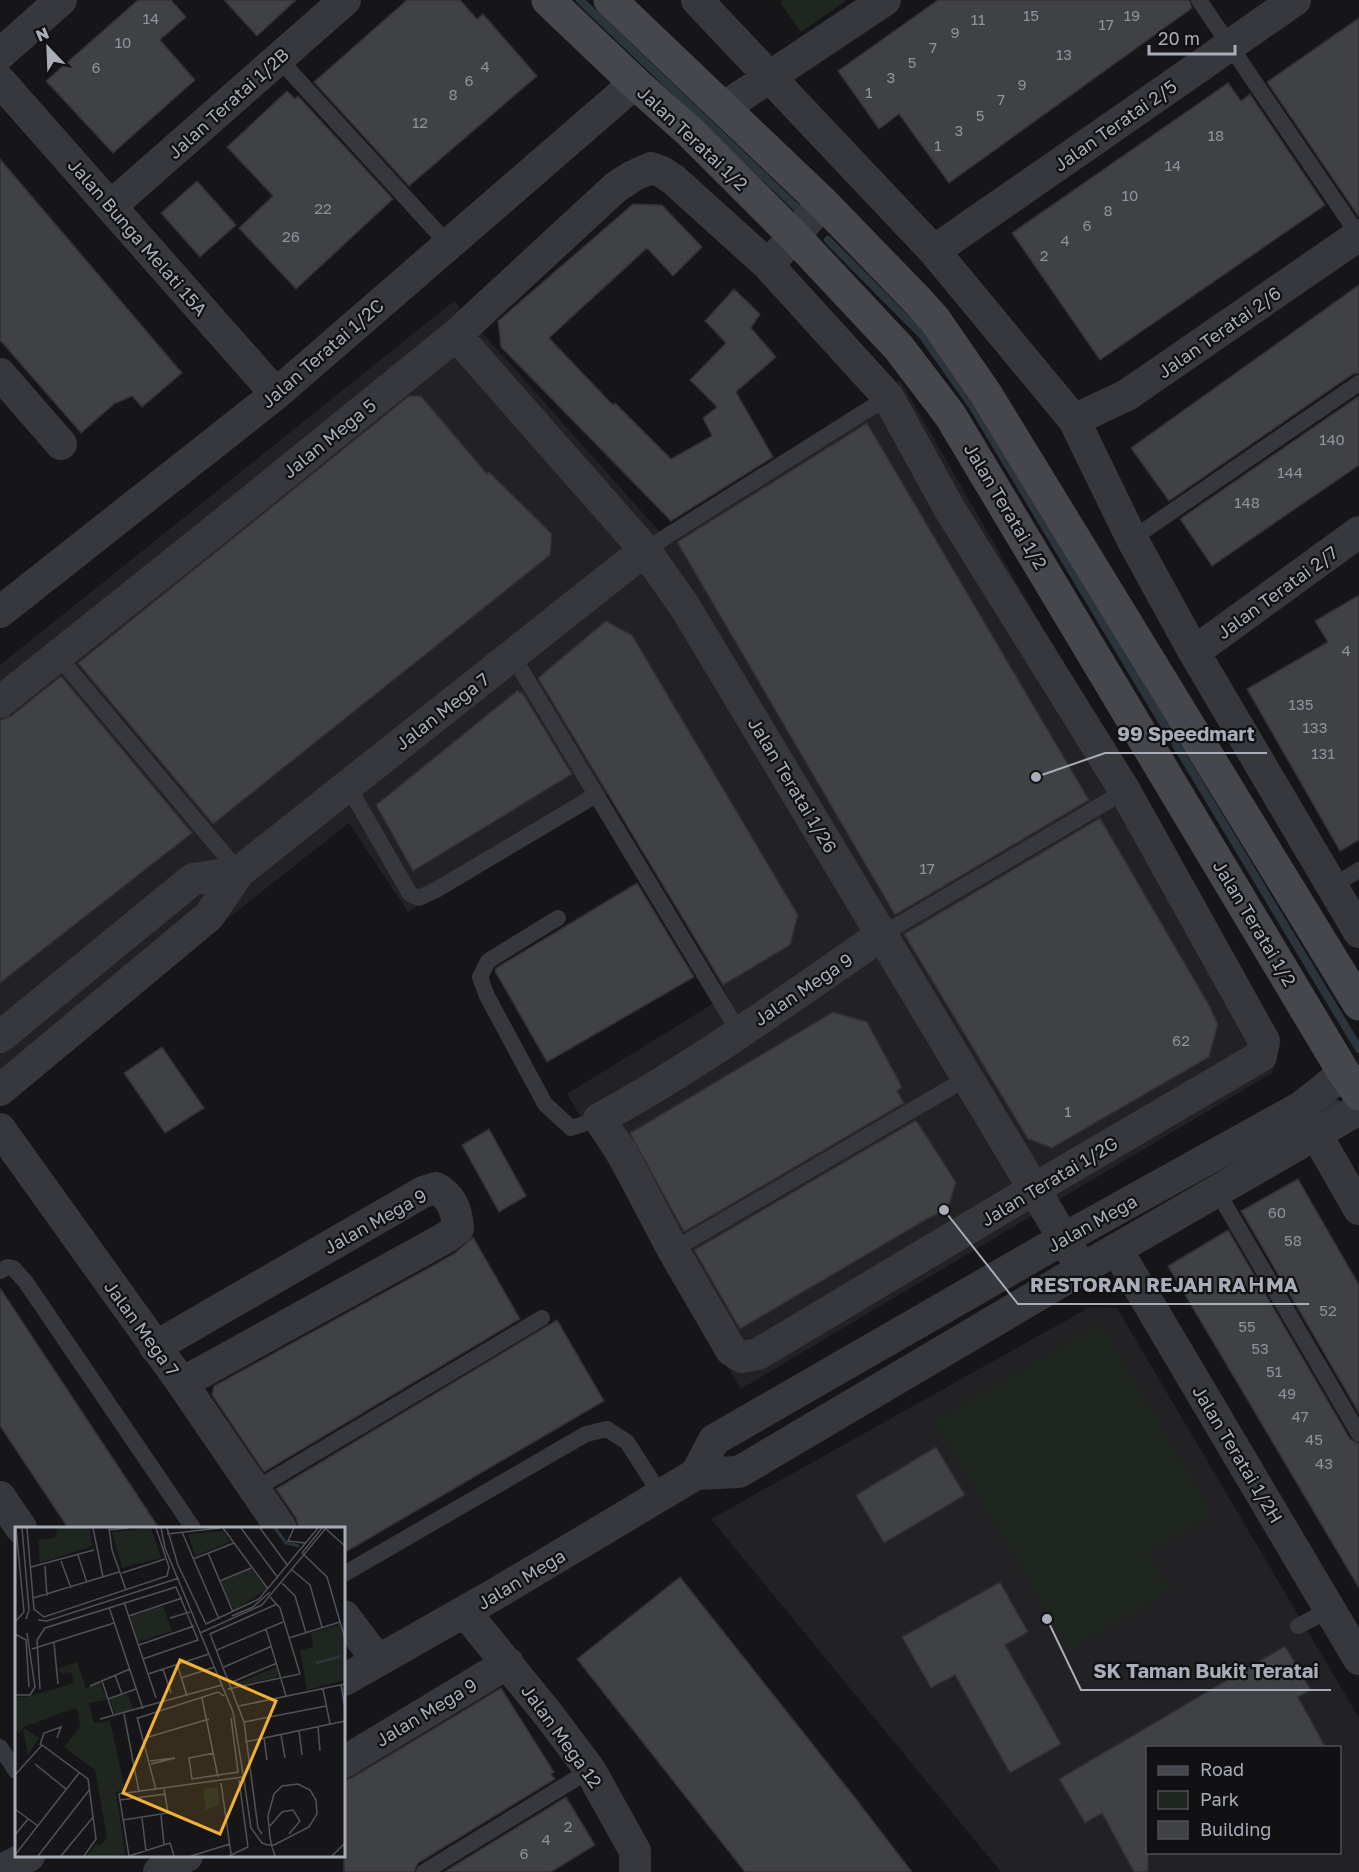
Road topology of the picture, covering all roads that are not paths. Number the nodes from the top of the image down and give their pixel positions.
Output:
1 (61, 0) edge
2 (345, 0) edge
3 (548, 0) edge
4 (610, 0) edge
5 (885, 0) edge
6 (1199, 0) edge
7 (1295, 0) edge
8 (717, 7) edge
9 (1230, 46) junction
10 (0, 54) edge
11 (278, 58) junction
12 (771, 76) junction
13 (0, 81) edge
14 (634, 83) junction
15 (723, 108) junction
16 (823, 203) junction
17 (111, 206) junction
18 (794, 236) junction
19 (1359, 236) edge
20 (448, 244) junction
21 (934, 250) junction
22 (768, 265) junction
23 (456, 335) junction
24 (0, 374) edge
25 (1359, 383) edge
26 (276, 394) junction
27 (888, 397) junction
28 (1074, 420) junction
29 (61, 444) dead end
30 (1359, 532) edge
31 (1132, 539) junction
32 (645, 550) junction
33 (0, 612) edge
34 (1194, 652) junction
35 (512, 655) junction
36 (58, 656) junction
37 (0, 702) edge
38 (348, 786) junction
39 (1125, 792) junction
40 (596, 795) junction
41 (1359, 870) edge
42 (239, 872) junction
43 (1331, 887) junction
44 (558, 918) dead end
45 (1359, 932) edge
46 (883, 934) junction
47 (1359, 1004) edge
48 (739, 1032) junction
49 (0, 1037) edge
50 (967, 1078) junction
51 (1352, 1083) edge
52 (0, 1090) edge
53 (1359, 1108) edge
54 (599, 1119) junction
55 (0, 1130) edge
56 (1316, 1134) junction
57 (1034, 1189) junction
58 (1217, 1191) junction
59 (1359, 1209) edge
60 (1063, 1239) junction
61 (673, 1250) junction
62 (1117, 1250) junction
63 (1082, 1269) junction
64 (0, 1270) edge
65 (542, 1318) dead end
66 (155, 1347) junction
67 (182, 1383) junction
68 (1359, 1434) edge
69 (696, 1474) junction
70 (254, 1490) junction
71 (662, 1495) junction
72 (0, 1497) edge
73 (20, 1527) edge
74 (192, 1527) edge
75 (280, 1527) edge
76 (345, 1573) edge
77 (465, 1612) junction
78 (1326, 1612) junction
79 (345, 1617) edge
80 (1298, 1626) dead end
81 (1359, 1659) edge
82 (378, 1661) junction
83 (508, 1663) junction
84 (345, 1679) edge
85 (0, 1747) edge
86 (345, 1761) edge
87 (15, 1770) edge
88 (590, 1770) junction
89 (27, 1857) edge
90 (184, 1857) edge
91 (0, 1871) edge
92 (159, 1872) edge
93 (424, 1872) edge
94 (635, 1872) edge

1 - 10 street
2 - 11 street, Jalan Teratai 1/2B
3 - 14 main road, Jalan Teratai 1/2
4 - 15 main road
5 - 12 street
6 - 9 lane
7 - 9 street, Jalan Teratai 2/5
8 - 12 street
9 - 19 lane
9 - 21 street, Jalan Teratai 2/5
11 - 17 street, Jalan Teratai 1/2B
11 - 20 lane
12 - 15 street
12 - 21 street
13 - 17 street, Jalan Bunga Melati 15A
14 - 18 main road, Jalan Teratai 1/2
14 - 20 street, Jalan Teratai 1/2C
15 - 16 main road
16 - 18 street
16 - 47 main road
17 - 26 street, Jalan Bunga Melati 15A
18 - 22 street
18 - 51 main road, Jalan Teratai 1/2
19 - 28 street, Jalan Teratai 2/6
20 - 26 street, Jalan Teratai 1/2C
21 - 28 street
22 - 23 street, Jalan Mega 5
22 - 27 street
23 - 32 street, Jalan Teratai 1/26
23 - 36 street, Jalan Mega 5
24 - 29 street
25 - 31 lane
26 - 33 street, Jalan Teratai 1/2C
27 - 32 lane
27 - 39 street
28 - 31 street
30 - 34 street, Jalan Teratai 2/7
31 - 34 street
32 - 35 street, Jalan Mega 7
32 - 46 street, Jalan Teratai 1/26
34 - 43 street
35 - 38 street, Jalan Mega 7
35 - 40 lane
36 - 37 street, Jalan Mega 5
36 - 42 lane
38 - 40 lane
38 - 42 street, Jalan Mega 7
39 - 46 lane
39 - 57 street, Jalan Teratai 1/2G
40 - 48 lane
41 - 43 lane
42 - 49 street, Jalan Mega 7
42 - 52 street, Jalan Mega 7
43 - 45 street
44 - 54 lane
46 - 48 street, Jalan Mega 9
46 - 50 street, Jalan Teratai 1/26
48 - 54 street, Jalan Mega 9
50 - 57 street, Jalan Teratai 1/26
50 - 61 lane
51 - 60 street, Jalan Mega
53 - 56 street, Jalan Mega
54 - 61 street
55 - 66 street, Jalan Mega 7
56 - 58 street, Jalan Mega
56 - 59 street
57 - 60 street, Jalan Teratai 1/26
57 - 61 street, Jalan Teratai 1/2G
58 - 62 street, Jalan Mega
58 - 68 lane
60 - 63 street, Jalan Teratai 1/26
60 - 69 street, Jalan Mega
62 - 63 street, Jalan Mega
62 - 78 street, Jalan Teratai 1/2H
63 - 69 street, Jalan Mega
64 - 74 lane
65 - 70 lane
66 - 67 street, Jalan Mega 7
66 - 67 street, Jalan Mega 9
67 - 70 street, Jalan Mega 7
69 - 71 street, Jalan Mega
70 - 75 street, Jalan Mega 7
71 - 76 lane
71 - 77 street, Jalan Mega
72 - 73 street
77 - 82 street, Jalan Mega
77 - 83 street, Jalan Mega 12
78 - 80 lane
78 - 81 street, Jalan Teratai 1/2H
79 - 82 street
82 - 84 street, Jalan Mega
83 - 86 street, Jalan Mega 9
83 - 88 street, Jalan Mega 12
85 - 87 lane
88 - 93 lane
88 - 94 street, Jalan Mega 12
89 - 91 street
90 - 92 street

